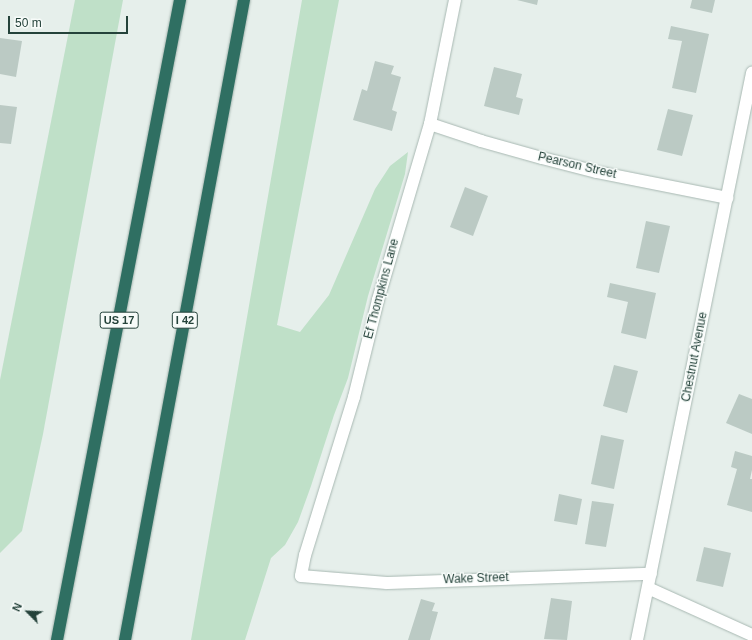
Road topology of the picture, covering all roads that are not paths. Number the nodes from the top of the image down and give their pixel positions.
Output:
1 (180, 0) edge
2 (244, 0) edge
3 (455, 0) edge
4 (752, 73) edge
5 (430, 124) junction
6 (727, 198) junction
7 (651, 574) junction
8 (301, 576) joint
9 (648, 588) junction
10 (752, 635) edge
11 (57, 640) edge
12 (126, 640) edge
13 (637, 640) edge

1 - 11 highway, US 17
2 - 12 highway, I 42
3 - 5 street, Ef Thompkins Lane
4 - 6 street, Chestnut Avenue
5 - 6 street, Pearson Street
5 - 8 street, Ef Thompkins Lane
6 - 7 street, Chestnut Avenue
7 - 8 street, Wake Street
7 - 9 street, Chestnut Avenue
9 - 10 street
9 - 13 street, Chestnut Avenue

